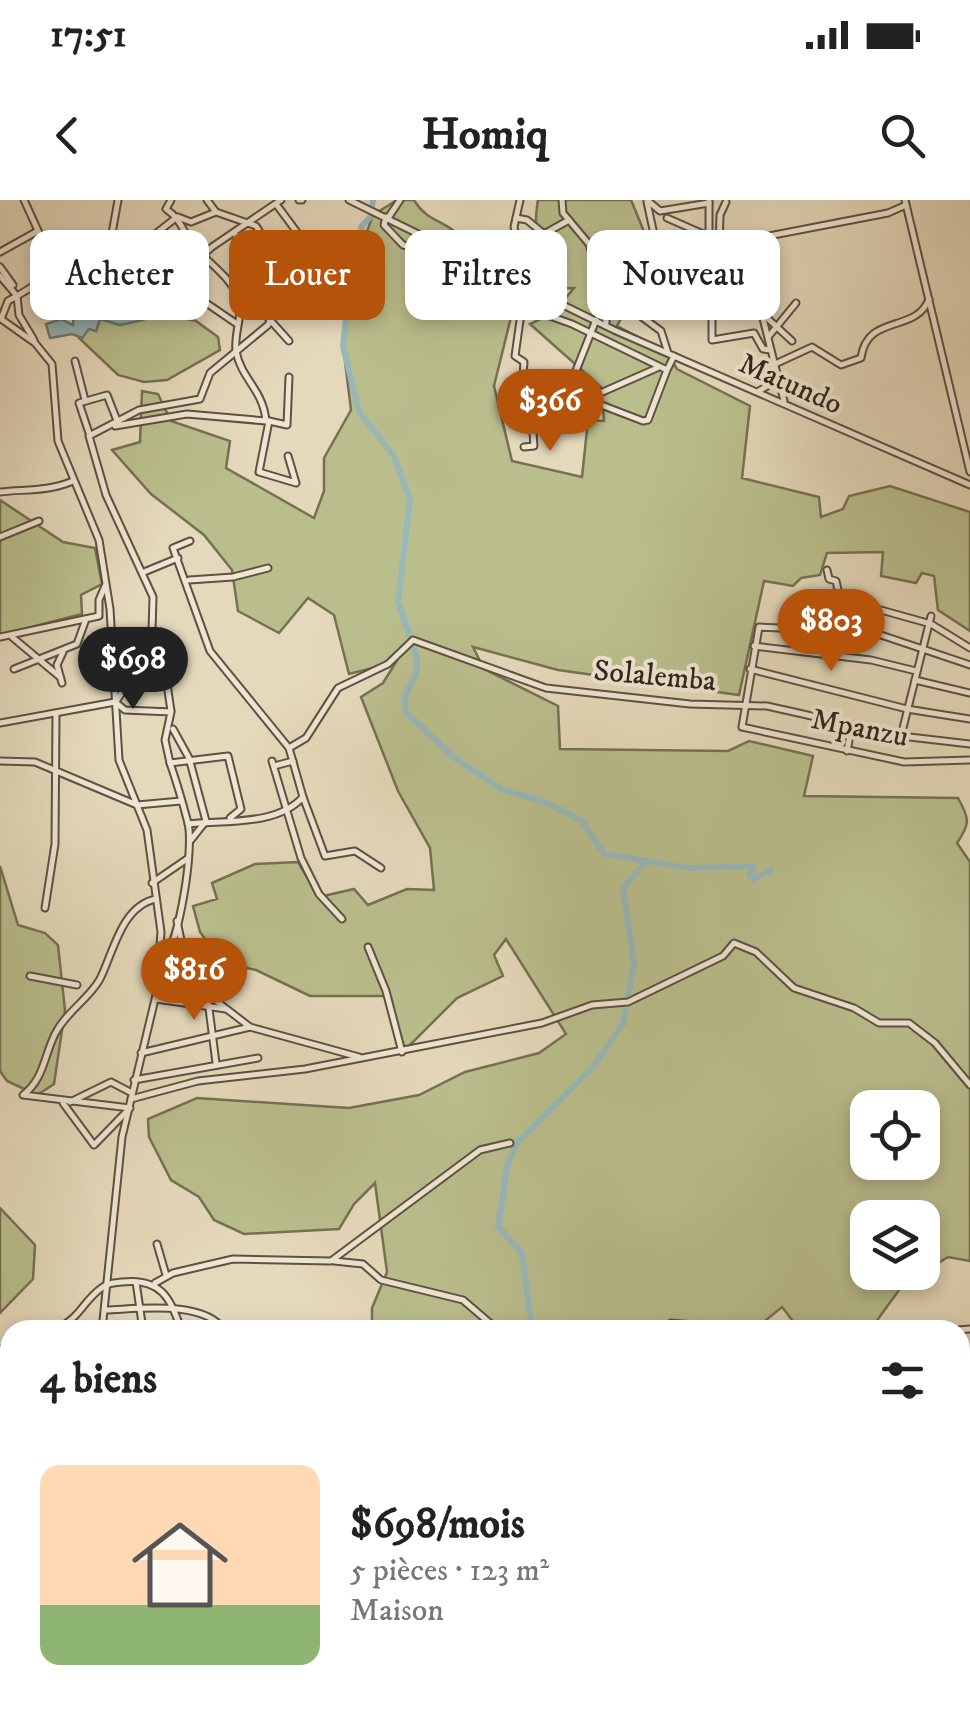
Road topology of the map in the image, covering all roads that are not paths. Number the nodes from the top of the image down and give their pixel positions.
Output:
1 (24, 200) edge
2 (118, 200) edge
3 (172, 200) edge
4 (206, 200) edge
5 (350, 200) edge
6 (400, 200) edge
7 (562, 200) edge
8 (647, 200) edge
9 (278, 202) edge
10 (517, 202) edge
11 (709, 202) edge
12 (726, 202) edge
13 (906, 202) edge
14 (216, 212) junction
15 (177, 217) junction
16 (387, 217) junction
17 (516, 218) junction
18 (667, 218) dead end
19 (570, 220) junction
20 (252, 222) junction
21 (35, 230) edge
22 (113, 230) edge
23 (160, 230) edge
24 (185, 230) edge
25 (239, 230) edge
26 (257, 230) edge
27 (297, 230) edge
28 (410, 230) edge
29 (518, 230) edge
30 (653, 230) edge
31 (694, 230) edge
32 (708, 230) edge
33 (720, 230) edge
34 (780, 234) edge
35 (30, 235) edge
36 (587, 241) edge
37 (405, 245) edge
38 (0, 252) edge
39 (209, 258) edge
40 (0, 267) edge
41 (0, 276) edge
42 (30, 286) edge
43 (16, 294) junction
44 (930, 296) junction
45 (796, 303) dead end
46 (209, 305) edge
47 (1, 319) edge
48 (271, 320) edge
49 (273, 320) edge
50 (597, 320) edge
51 (607, 320) edge
52 (647, 320) edge
53 (712, 320) edge
54 (765, 320) edge
55 (771, 320) edge
56 (237, 324) junction
57 (776, 324) junction
58 (590, 332) junction
59 (769, 336) junction
60 (289, 341) dead end
61 (792, 341) dead end
62 (35, 343) junction
63 (771, 350) junction
64 (233, 351) junction
65 (671, 355) junction
66 (75, 361) dead end
67 (774, 365) junction
68 (664, 369) junction
69 (289, 377) dead end
70 (777, 380) junction
71 (547, 385) junction
72 (759, 391) junction
73 (568, 392) junction
74 (587, 398) junction
75 (85, 400) junction
76 (784, 402) junction
77 (267, 421) junction
78 (116, 424) junction
79 (90, 434) junction
80 (524, 446) dead end
81 (288, 456) dead end
82 (970, 472) edge
83 (73, 480) junction
84 (970, 485) edge
85 (0, 492) edge
86 (39, 520) dead end
87 (0, 537) edge
88 (190, 541) dead end
89 (178, 558) junction
90 (268, 568) dead end
91 (827, 570) dead end
92 (144, 572) junction
93 (187, 578) junction
94 (106, 583) junction
95 (861, 607) junction
96 (110, 614) junction
97 (100, 616) junction
98 (86, 619) junction
99 (931, 620) junction
100 (861, 632) junction
101 (10, 635) junction
102 (0, 637) edge
103 (754, 646) junction
104 (970, 648) edge
105 (64, 649) junction
106 (921, 651) junction
107 (152, 660) junction
108 (41, 662) junction
109 (970, 665) edge
110 (14, 669) dead end
111 (750, 669) junction
112 (916, 671) junction
113 (40, 674) dead end
114 (914, 680) junction
115 (970, 693) edge
116 (115, 702) junction
117 (744, 704) junction
118 (907, 709) junction
119 (970, 711) edge
120 (171, 712) junction
121 (56, 714) junction
122 (970, 719) edge
123 (172, 721) junction
124 (0, 723) edge
125 (852, 725) junction
126 (901, 736) junction
127 (970, 744) edge
128 (289, 748) junction
129 (847, 751) junction
130 (189, 758) junction
131 (970, 760) edge
132 (0, 761) edge
133 (293, 762) junction
134 (170, 763) junction
135 (57, 770) junction
136 (303, 797) junction
137 (181, 801) junction
138 (136, 804) junction
139 (287, 809) junction
140 (228, 819) junction
141 (206, 821) junction
142 (188, 824) junction
143 (189, 842) junction
144 (187, 858) junction
145 (380, 868) dead end
146 (152, 883) junction
147 (156, 900) junction
148 (45, 908) dead end
149 (342, 919) dead end
150 (176, 921) junction
151 (368, 947) dead end
152 (162, 962) junction
153 (30, 976) dead end
154 (77, 985) dead end
155 (207, 990) junction
156 (156, 999) junction
157 (207, 1007) junction
158 (227, 1009) junction
159 (250, 1027) junction
160 (210, 1039) junction
161 (141, 1052) junction
162 (402, 1052) junction
163 (380, 1056) junction
164 (258, 1058) dead end
165 (216, 1063) junction
166 (134, 1080) junction
167 (970, 1084) edge
168 (131, 1096) junction
169 (65, 1103) junction
170 (130, 1108) junction
171 (510, 1144) dead end
172 (156, 1244) dead end
173 (331, 1261) junction
174 (166, 1276) junction
175 (136, 1282) junction
176 (108, 1283) junction
177 (155, 1284) junction
178 (141, 1309) junction
179 (106, 1310) junction
180 (174, 1311) junction
181 (73, 1320) edge
182 (104, 1320) edge
183 (142, 1320) edge
184 (178, 1320) edge
185 (215, 1320) edge
186 (487, 1320) edge

1 - 21 street
2 - 22 street
3 - 15 street
4 - 14 street
5 - 16 street
6 - 16 street
7 - 19 street
8 - 11 street
8 - 30 street
9 - 20 street
9 - 27 street
10 - 17 street
11 - 32 street
12 - 33 street
13 - 34 street
13 - 44 street
14 - 15 street
14 - 20 street
15 - 23 street
15 - 24 street
16 - 28 street
16 - 37 street
17 - 19 street
17 - 29 street
18 - 31 street
19 - 36 street
20 - 25 street
20 - 26 street
35 - 38 street
39 - 56 street
40 - 43 street
41 - 43 street
42 - 43 street
43 - 47 street
43 - 62 street
44 - 67 street
44 - 82 street
45 - 57 street
46 - 56 street
47 - 62 street
48 - 64 street
49 - 60 street
50 - 58 street
51 - 65 street, Matundo
52 - 65 street
53 - 63 street
54 - 59 street
55 - 57 street
56 - 64 street
57 - 59 street
57 - 61 street
58 - 68 street
58 - 71 street
58 - 73 street
59 - 63 street
62 - 83 street
63 - 67 street
64 - 77 street
64 - 78 street
65 - 68 street
65 - 72 street, Matundo
66 - 75 street
67 - 70 street
68 - 74 street
68 - 74 street
69 - 77 street
70 - 72 street
70 - 76 street
71 - 73 street
71 - 80 street
72 - 76 street, Matundo
73 - 74 street
75 - 78 street
75 - 79 street
76 - 84 street, Matundo
77 - 78 street
77 - 81 street
78 - 79 street
79 - 92 street
83 - 85 street
83 - 94 street
86 - 87 street
88 - 89 street
89 - 92 street
89 - 93 street
90 - 93 street
91 - 95 street
92 - 107 street
93 - 128 street
94 - 96 street
94 - 97 street
95 - 99 street
95 - 100 street
96 - 97 street
96 - 116 street
97 - 98 street
98 - 101 street
98 - 105 street
99 - 104 street
99 - 106 street
100 - 103 street
100 - 106 street
101 - 102 street
101 - 108 street
103 - 111 street
103 - 112 street
105 - 108 street
105 - 108 street
106 - 109 street
106 - 112 street
107 - 116 street
107 - 120 street
108 - 110 street
108 - 113 street
111 - 117 street
111 - 118 street
112 - 114 street
114 - 115 street
114 - 118 street
116 - 120 street
116 - 121 street
116 - 138 street
117 - 125 street, Solalemba
117 - 128 street, Solalemba
117 - 129 street, Mpanzu
118 - 122 street
118 - 126 street
119 - 122 street
120 - 123 street
121 - 124 street
121 - 135 street
123 - 130 street
123 - 134 street
125 - 126 street, Solalemba
125 - 129 street
126 - 127 street, Solalemba
128 - 133 street
129 - 131 street, Mpanzu
130 - 134 street
130 - 140 street
130 - 141 street
132 - 135 street
133 - 136 street
133 - 139 street
134 - 137 street
135 - 138 street
135 - 148 street
136 - 139 street
136 - 145 street
137 - 138 street
137 - 142 street
138 - 146 street
139 - 140 street
139 - 149 street
140 - 141 street
141 - 142 street
141 - 143 street
142 - 143 street
143 - 144 street
144 - 146 street
144 - 150 street
146 - 147 street
147 - 152 street
147 - 169 street
150 - 152 street
150 - 155 street
151 - 162 street
152 - 156 street
153 - 154 street
155 - 157 street
155 - 158 street
156 - 157 street
156 - 161 street
157 - 158 street
157 - 160 street
158 - 159 street
159 - 160 street
159 - 163 street
160 - 161 street
160 - 165 street
161 - 166 street
162 - 163 street
162 - 167 street
163 - 168 street
164 - 165 street
165 - 166 street
166 - 168 street
168 - 169 street
168 - 170 street
169 - 170 street
169 - 170 street
170 - 176 street
171 - 173 street
172 - 174 street
173 - 174 street
173 - 186 street
174 - 177 street
175 - 176 street
175 - 177 street
175 - 178 street
176 - 179 street
176 - 181 street
177 - 180 street
178 - 179 street
178 - 180 street
178 - 183 street
179 - 182 street
180 - 184 street
180 - 185 street

